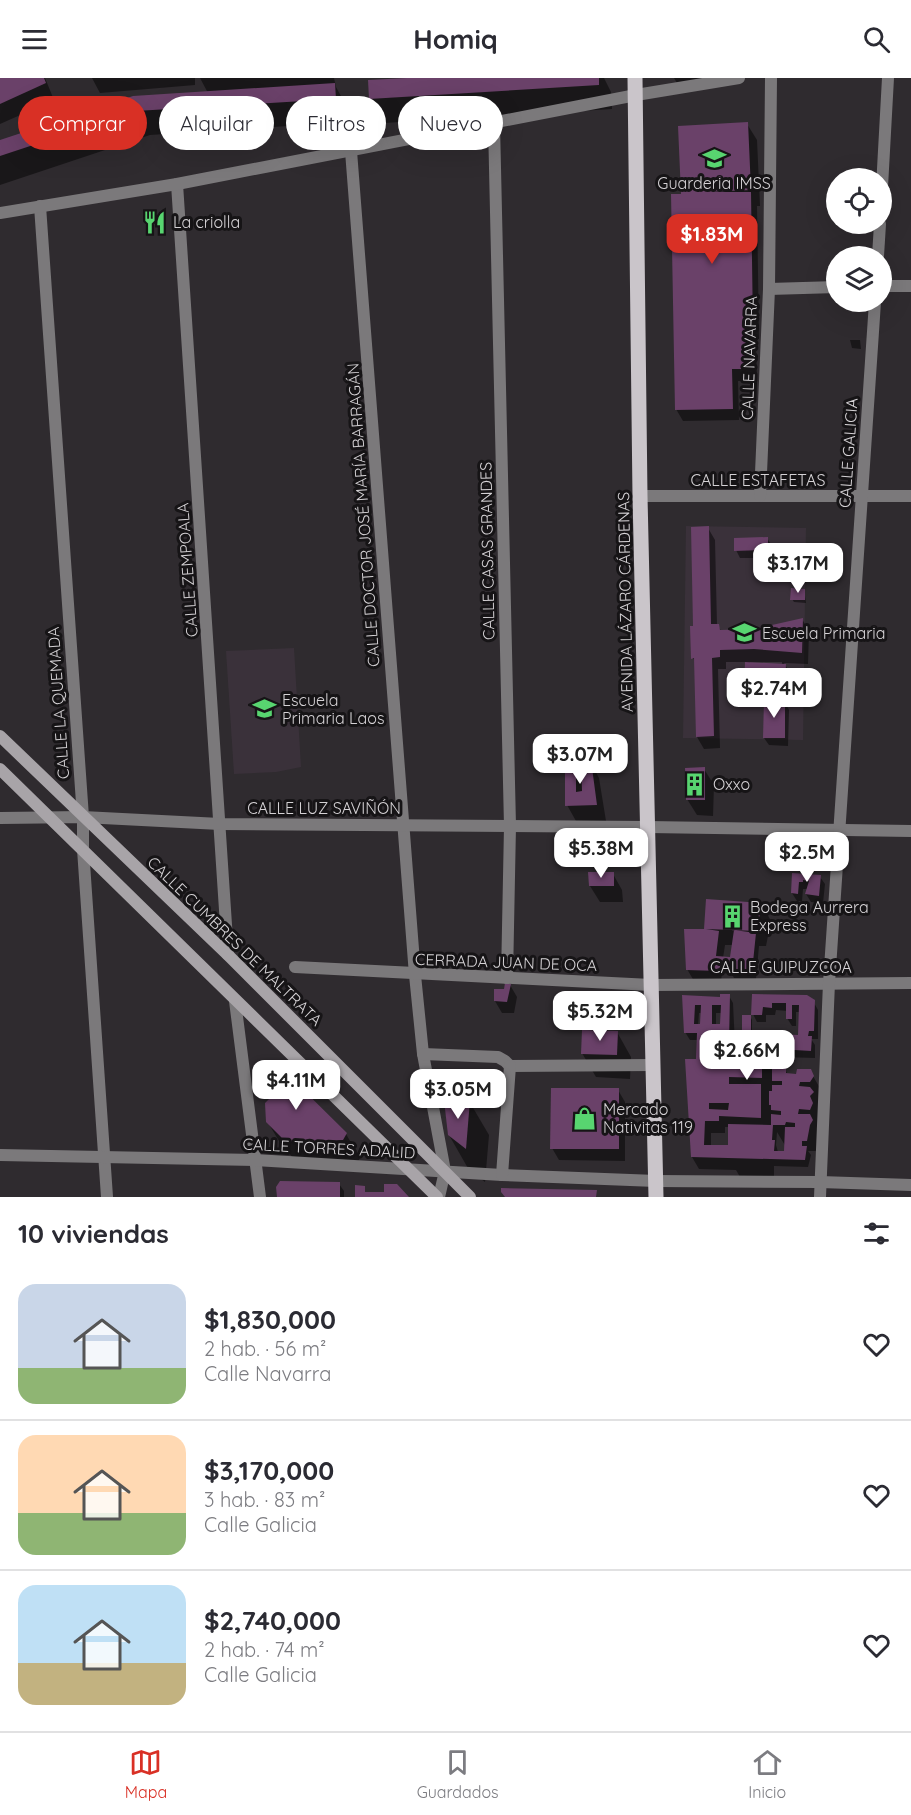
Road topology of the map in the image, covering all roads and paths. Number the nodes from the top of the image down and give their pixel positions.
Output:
1 (635, 78) edge
2 (739, 78) edge
3 (771, 78) edge
4 (888, 78) edge
5 (636, 96) junction
6 (503, 122) edge
7 (398, 142) edge
8 (495, 150) edge
9 (351, 151) junction
10 (883, 168) edge
11 (177, 184) junction
12 (40, 206) junction
13 (0, 213) edge
14 (892, 286) edge
15 (911, 286) edge
16 (826, 287) edge
17 (769, 289) junction
18 (874, 312) edge
19 (640, 496) junction
20 (760, 496) junction
21 (911, 496) edge
22 (862, 497) junction
23 (0, 736) edge
24 (0, 769) edge
25 (83, 817) junction
26 (0, 818) edge
27 (53, 819) junction
28 (220, 824) junction
29 (404, 825) junction
30 (510, 826) junction
31 (648, 827) junction
32 (841, 831) junction
33 (911, 831) edge
34 (83, 849) junction
35 (228, 955) junction
36 (295, 968) dead end
37 (415, 975) junction
38 (507, 978) junction
39 (829, 983) junction
40 (911, 983) edge
41 (651, 984) junction
42 (235, 1001) junction
43 (423, 1054) junction
44 (653, 1065) junction
45 (510, 1066) junction
46 (0, 1155) edge
47 (104, 1156) junction
48 (255, 1160) junction
49 (411, 1169) junction
50 (445, 1171) junction
51 (502, 1175) junction
52 (656, 1181) junction
53 (820, 1182) junction
54 (911, 1185) edge
55 (106, 1197) edge
56 (260, 1197) edge
57 (438, 1197) edge
58 (470, 1197) edge
59 (656, 1197) edge
60 (820, 1197) edge

1 - 5 main road, AVENIDA LÁZARO CÁRDENAS
2 - 5 street
3 - 17 street, CALLE NAVARRA
4 - 10 street
5 - 6 street
5 - 19 main road, AVENIDA LÁZARO CÁRDENAS
7 - 9 street
8 - 30 street, CALLE CASAS GRANDES
9 - 11 street
9 - 29 street, CALLE DOCTOR JOSÉ MARÍA BARRAGÁN
11 - 12 street
11 - 28 street, CALLE ZEMPOALA
12 - 13 street
12 - 25 street, CALLE LA QUEMADA
14 - 15 street
16 - 17 street
17 - 20 street, CALLE NAVARRA
18 - 22 street, CALLE GALICIA
19 - 20 street, CALLE ESTAFETAS
19 - 31 main road, AVENIDA LÁZARO CÁRDENAS
20 - 22 street, CALLE ESTAFETAS
21 - 22 street, CALLE ESTAFETAS
22 - 32 street, CALLE GALICIA
23 - 25 main road, CALLE CUMBRES DE MALTRATA
24 - 27 main road
25 - 27 street, CALLE LUZ SAVIÑÓN
25 - 28 street, CALLE LUZ SAVIÑÓN
25 - 34 street, CALLE LA QUEMADA
25 - 35 main road, CALLE CUMBRES DE MALTRATA
26 - 27 street, CALLE LUZ SAVIÑÓN
27 - 34 main road
28 - 29 street, CALLE LUZ SAVIÑÓN
28 - 35 street, CALLE ZEMPOALA
29 - 30 street, CALLE LUZ SAVIÑÓN
29 - 37 street, CALLE DOCTOR JOSÉ MARÍA BARRAGÁN
30 - 31 street, CALLE LUZ SAVIÑÓN
30 - 38 street, CALLE CASAS GRANDES
31 - 32 street, CALLE LUZ SAVIÑÓN
31 - 41 main road, AVENIDA LÁZARO CÁRDENAS
32 - 33 street, CALLE LUZ SAVIÑÓN
32 - 39 street, CALLE GALICIA
34 - 42 main road
34 - 47 street, CALLE LA QUEMADA
35 - 50 main road, CALLE CUMBRES DE MALTRATA
36 - 37 street, CERRADA JUAN DE OCA
37 - 38 street, CERRADA JUAN DE OCA
37 - 43 street, CALLE DOCTOR JOSÉ MARÍA BARRAGÁN
38 - 41 street, CERRADA JUAN DE OCA
39 - 40 street, CALLE GUIPUZCOA
39 - 41 street, CALLE GUIPUZCOA
39 - 53 street, CALLE GALICIA
41 - 44 main road, AVENIDA LÁZARO CÁRDENAS
42 - 48 street
42 - 49 main road
43 - 45 street
43 - 50 street, CALLE DOCTOR JOSÉ MARÍA BARRAGÁN
44 - 45 street
44 - 52 main road, AVENIDA LÁZARO CÁRDENAS
45 - 51 street
46 - 47 street, CALLE TORRES ADALID
47 - 48 street, CALLE TORRES ADALID
47 - 55 street, CALLE LA QUEMADA
48 - 49 street, CALLE TORRES ADALID
48 - 56 street
49 - 50 street, CALLE TORRES ADALID
49 - 57 main road
50 - 51 street, CALLE TORRES ADALID
50 - 57 street, CALLE DOCTOR JOSÉ MARÍA BARRAGÁN
50 - 58 main road, CALLE CUMBRES DE MALTRATA
51 - 52 street, CALLE TORRES ADALID
52 - 53 street, CALLE TORRES ADALID
52 - 59 main road, AVENIDA LÁZARO CÁRDENAS
53 - 54 street, CALLE TORRES ADALID
53 - 60 street, CALLE GALICIA

